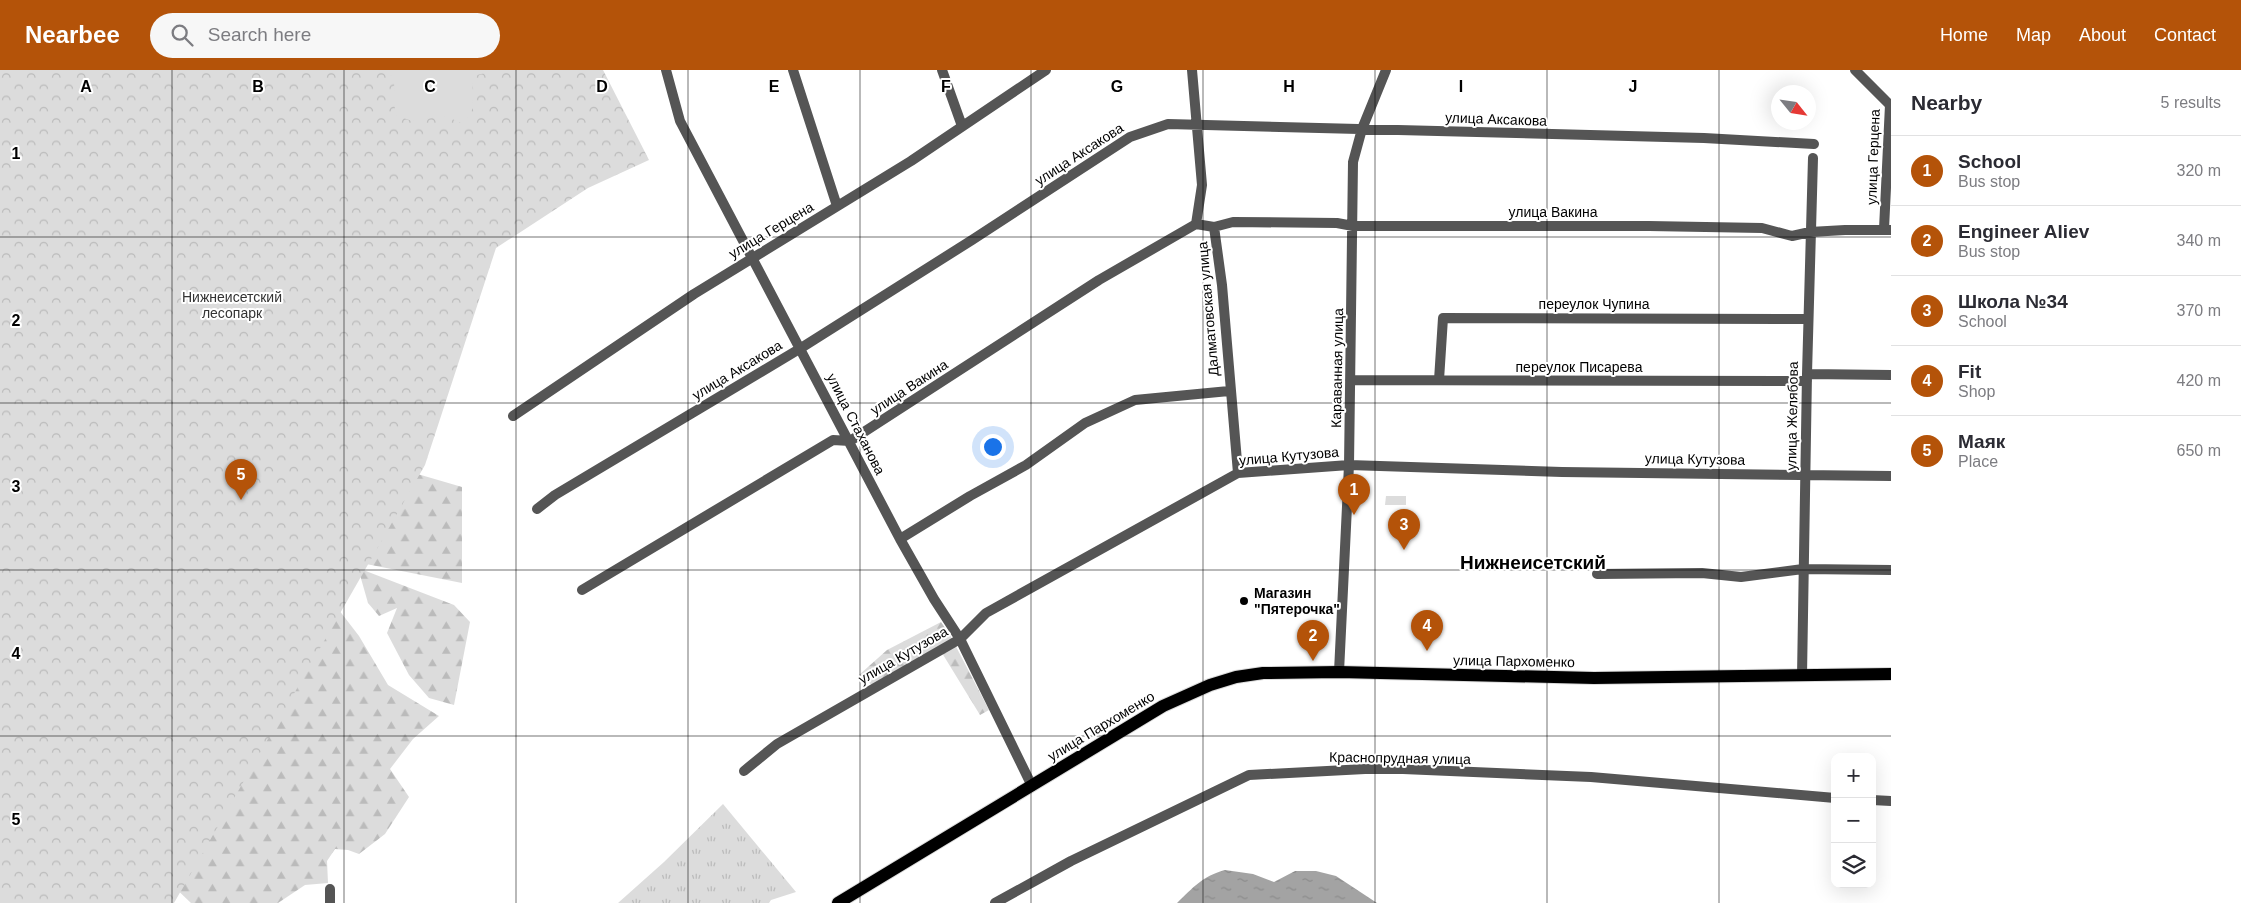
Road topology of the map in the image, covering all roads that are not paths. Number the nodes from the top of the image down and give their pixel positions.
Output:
1 (666, 70) edge
2 (793, 70) edge
3 (942, 70) edge
4 (1046, 70) edge
5 (1192, 70) edge
6 (1386, 70) edge
7 (1855, 70) edge
8 (962, 126) junction
9 (1197, 126) junction
10 (1362, 129) junction
11 (1814, 144) dead end
12 (1813, 158) dead end
13 (837, 206) junction
14 (1196, 224) junction
15 (1353, 226) junction
16 (1214, 227) junction
17 (1888, 229) edge
18 (1810, 232) junction
19 (752, 257) junction
20 (1808, 319) junction
21 (801, 348) junction
22 (1891, 376) edge
23 (1807, 377) junction
24 (1350, 380) junction
25 (1439, 380) junction
26 (1229, 391) junction
27 (513, 416) dead end
28 (850, 442) junction
29 (1349, 465) junction
30 (1238, 473) junction
31 (1805, 474) junction
32 (1891, 476) edge
33 (537, 509) dead end
34 (900, 539) junction
35 (1803, 569) junction
36 (1891, 570) edge
37 (1597, 574) dead end
38 (582, 590) dead end
39 (960, 639) junction
40 (1339, 672) junction
41 (1891, 674) edge
42 (1802, 676) junction
43 (744, 771) dead end
44 (1032, 786) junction
45 (1831, 798) edge
46 (1876, 800) edge
47 (1891, 801) edge
48 (330, 888) dead end
49 (330, 903) edge
50 (838, 903) edge
51 (995, 903) edge

1 - 19 street, улица Стаханова
2 - 13 street
3 - 8 street
4 - 8 street, улица Герцена
5 - 9 street, Далматовская улица
6 - 10 street, Караванная улица
7 - 17 street, улица Герцена
8 - 13 street, улица Герцена
9 - 10 street, улица Аксакова
9 - 14 street, Далматовская улица
9 - 21 street, улица Аксакова
10 - 11 street, улица Аксакова
10 - 15 street, Караванная улица
12 - 18 street, улица Желябова
13 - 19 street, улица Герцена
14 - 16 street, Далматовская улица
14 - 28 street, улица Вакина
15 - 16 street, улица Вакина
15 - 18 street, улица Вакина
15 - 24 street, Караванная улица
16 - 26 street, Далматовская улица
17 - 18 street, улица Вакина
18 - 20 street, улица Желябова
19 - 21 street, улица Стаханова
19 - 27 street, улица Герцена
20 - 23 street, улица Желябова
20 - 25 street, переулок Чупина
21 - 28 street, улица Стаханова
21 - 33 street, улица Аксакова
22 - 23 street, переулок Писарева
23 - 25 street, переулок Писарева
23 - 31 street, улица Желябова
24 - 25 street, переулок Писарева
24 - 29 street, Караванная улица
26 - 30 street, Далматовская улица
26 - 34 street
28 - 34 street, улица Стаханова
28 - 38 street, улица Вакина
29 - 30 street, улица Кутузова
29 - 31 street, улица Кутузова
29 - 40 street, Караванная улица
30 - 39 street, улица Кутузова
31 - 32 street, улица Кутузова
31 - 35 street, улица Желябова
34 - 39 street, улица Стаханова
35 - 36 street
35 - 37 street
35 - 42 street, улица Желябова
39 - 43 street, улица Кутузова
39 - 44 street, улица Стаханова
40 - 42 main road, улица Пархоменко
40 - 44 main road, улица Пархоменко
41 - 42 main road, улица Пархоменко
44 - 50 main road, улица Пархоменко
45 - 51 street, Краснопрудная улица
46 - 47 street
48 - 49 street

